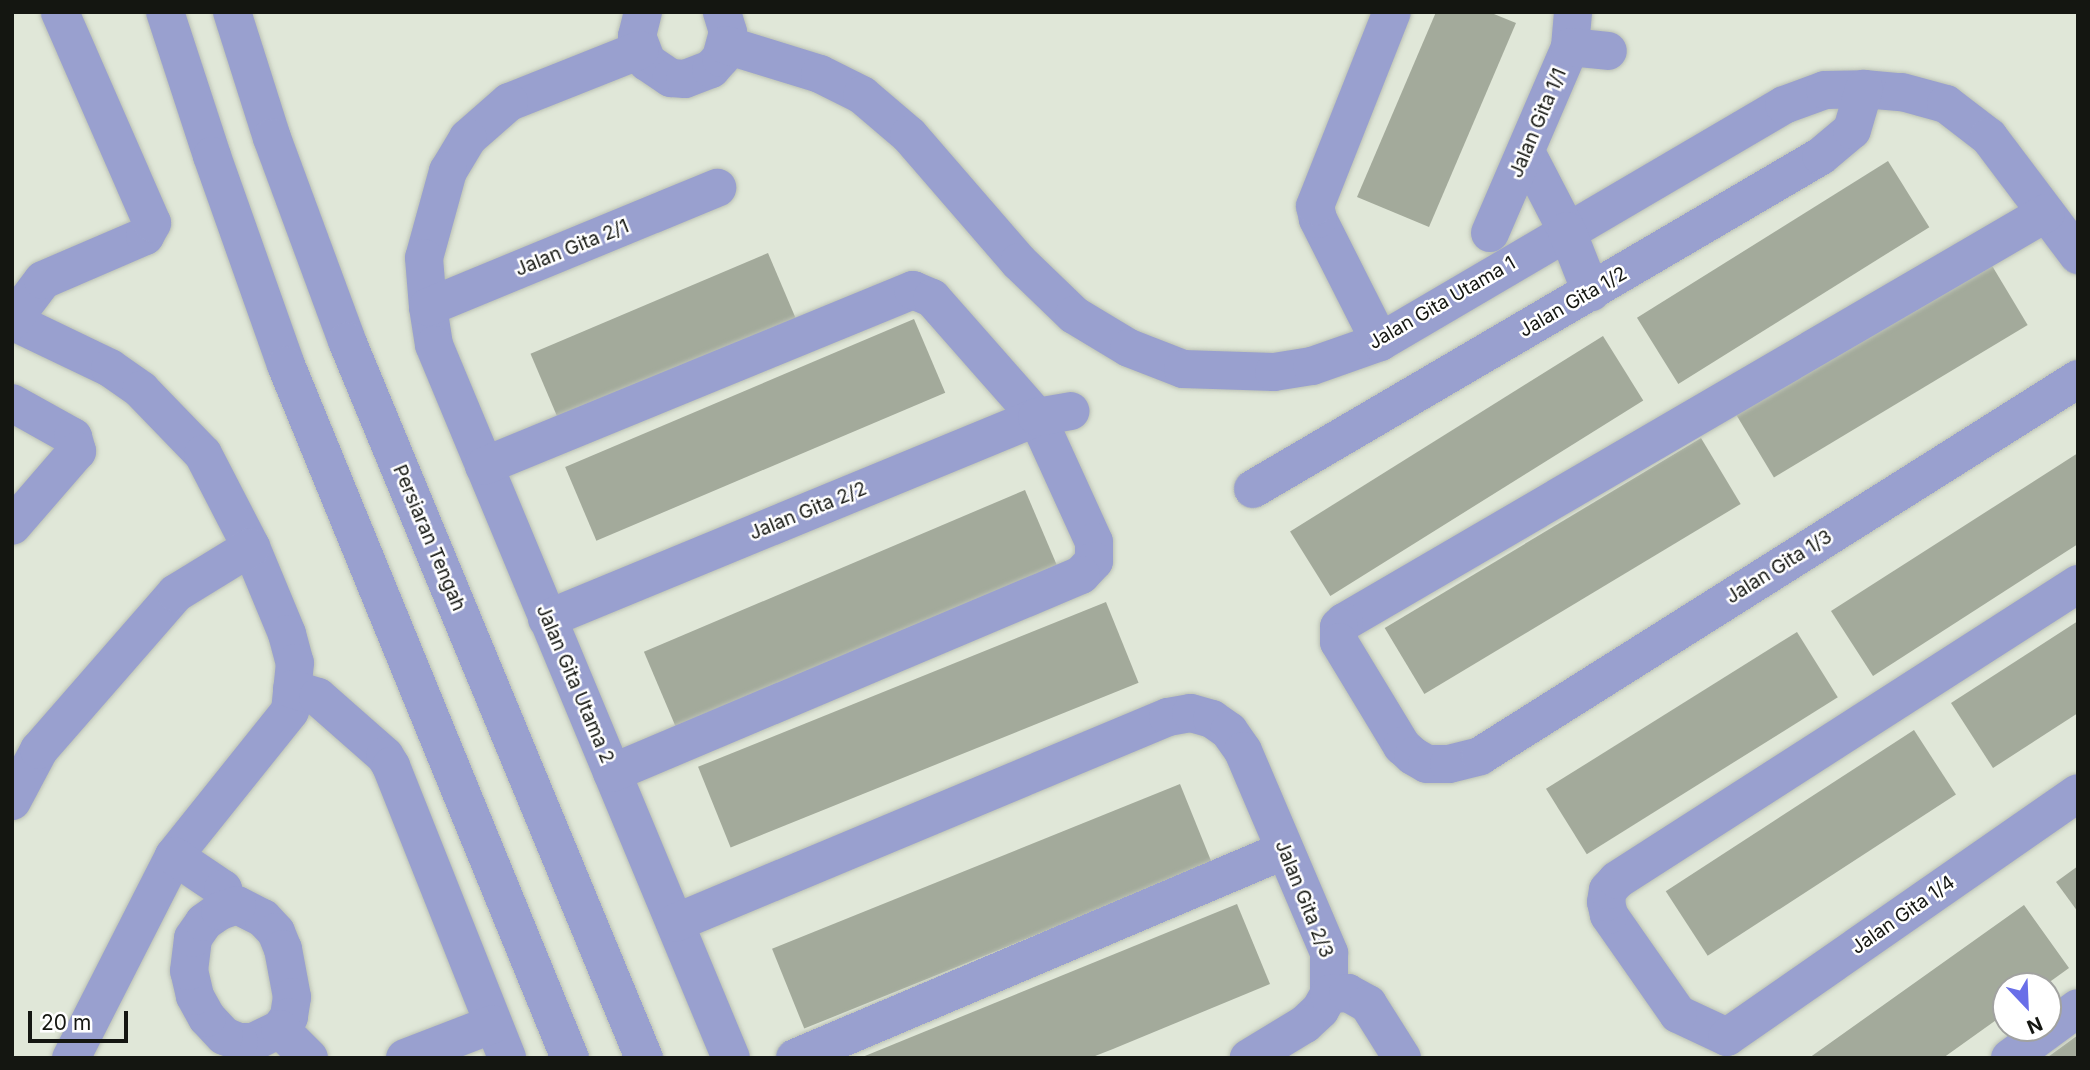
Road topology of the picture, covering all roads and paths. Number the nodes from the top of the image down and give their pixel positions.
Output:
1 (60, 12) edge
2 (165, 12) edge
3 (232, 12) edge
4 (1392, 12) edge
5 (638, 24) edge
6 (724, 29) edge
7 (1572, 30) edge
8 (1608, 51) dead end
9 (1864, 89) junction
10 (1526, 152) junction
11 (717, 188) dead end
12 (2046, 213) junction
13 (1567, 230) junction
14 (1490, 233) dead end
15 (2078, 255) edge
16 (1591, 292) junction
17 (428, 307) junction
18 (12, 321) edge
19 (1380, 342) junction
20 (2078, 379) edge
21 (12, 403) edge
22 (1054, 414) junction
23 (484, 466) junction
24 (1253, 489) dead end
25 (12, 526) edge
26 (251, 547) junction
27 (2078, 584) edge
28 (547, 619) junction
29 (292, 689) junction
30 (25, 749) edge
31 (612, 773) junction
32 (2078, 793) edge
33 (12, 801) edge
34 (1285, 850) junction
35 (174, 856) junction
36 (229, 907) junction
37 (675, 923) junction
38 (1329, 994) junction
39 (2078, 1008) edge
40 (280, 1029) junction
41 (500, 1041) edge
42 (1728, 1047) edge
43 (71, 1058) edge
44 (309, 1058) edge
45 (405, 1058) edge
46 (570, 1058) edge
47 (644, 1058) edge
48 (732, 1058) edge
49 (795, 1058) edge
50 (1249, 1058) edge
51 (1402, 1058) edge
52 (2010, 1058) edge

1 - 18 street
2 - 46 street
3 - 47 street, Persiaran Tengah
4 - 19 street
5 - 6 street
5 - 17 street, Jalan Gita Utama 2
6 - 19 street, Jalan Gita Utama 1
7 - 8 street, Jalan Gita 1/1
7 - 10 street, Jalan Gita 1/1
9 - 12 street, Jalan Gita Utama 1
9 - 13 street, Jalan Gita Utama 1
9 - 16 street, Jalan Gita 1/2
10 - 13 street
10 - 14 street, Jalan Gita 1/1
11 - 17 street, Jalan Gita 2/1
12 - 15 street, Jalan Gita Utama 1
12 - 20 street, Jalan Gita 1/3
13 - 16 street
13 - 19 street, Jalan Gita Utama 1
16 - 24 street, Jalan Gita 1/2
17 - 23 street, Jalan Gita Utama 2
18 - 26 street
21 - 25 street
22 - 23 street
22 - 28 street, Jalan Gita 2/2
22 - 31 street
23 - 28 street, Jalan Gita Utama 2
26 - 29 street
26 - 30 street
27 - 42 street
28 - 31 street, Jalan Gita Utama 2
29 - 35 street
29 - 41 street
30 - 33 street
31 - 37 street, Jalan Gita Utama 2
32 - 42 street, Jalan Gita 1/4
34 - 37 street, Jalan Gita 2/3
34 - 38 street, Jalan Gita 2/3
34 - 49 street
35 - 36 street
35 - 43 street
36 - 40 street
36 - 40 street
37 - 48 street, Jalan Gita Utama 2
38 - 50 street
38 - 51 street
39 - 52 street
40 - 44 street
41 - 45 street

